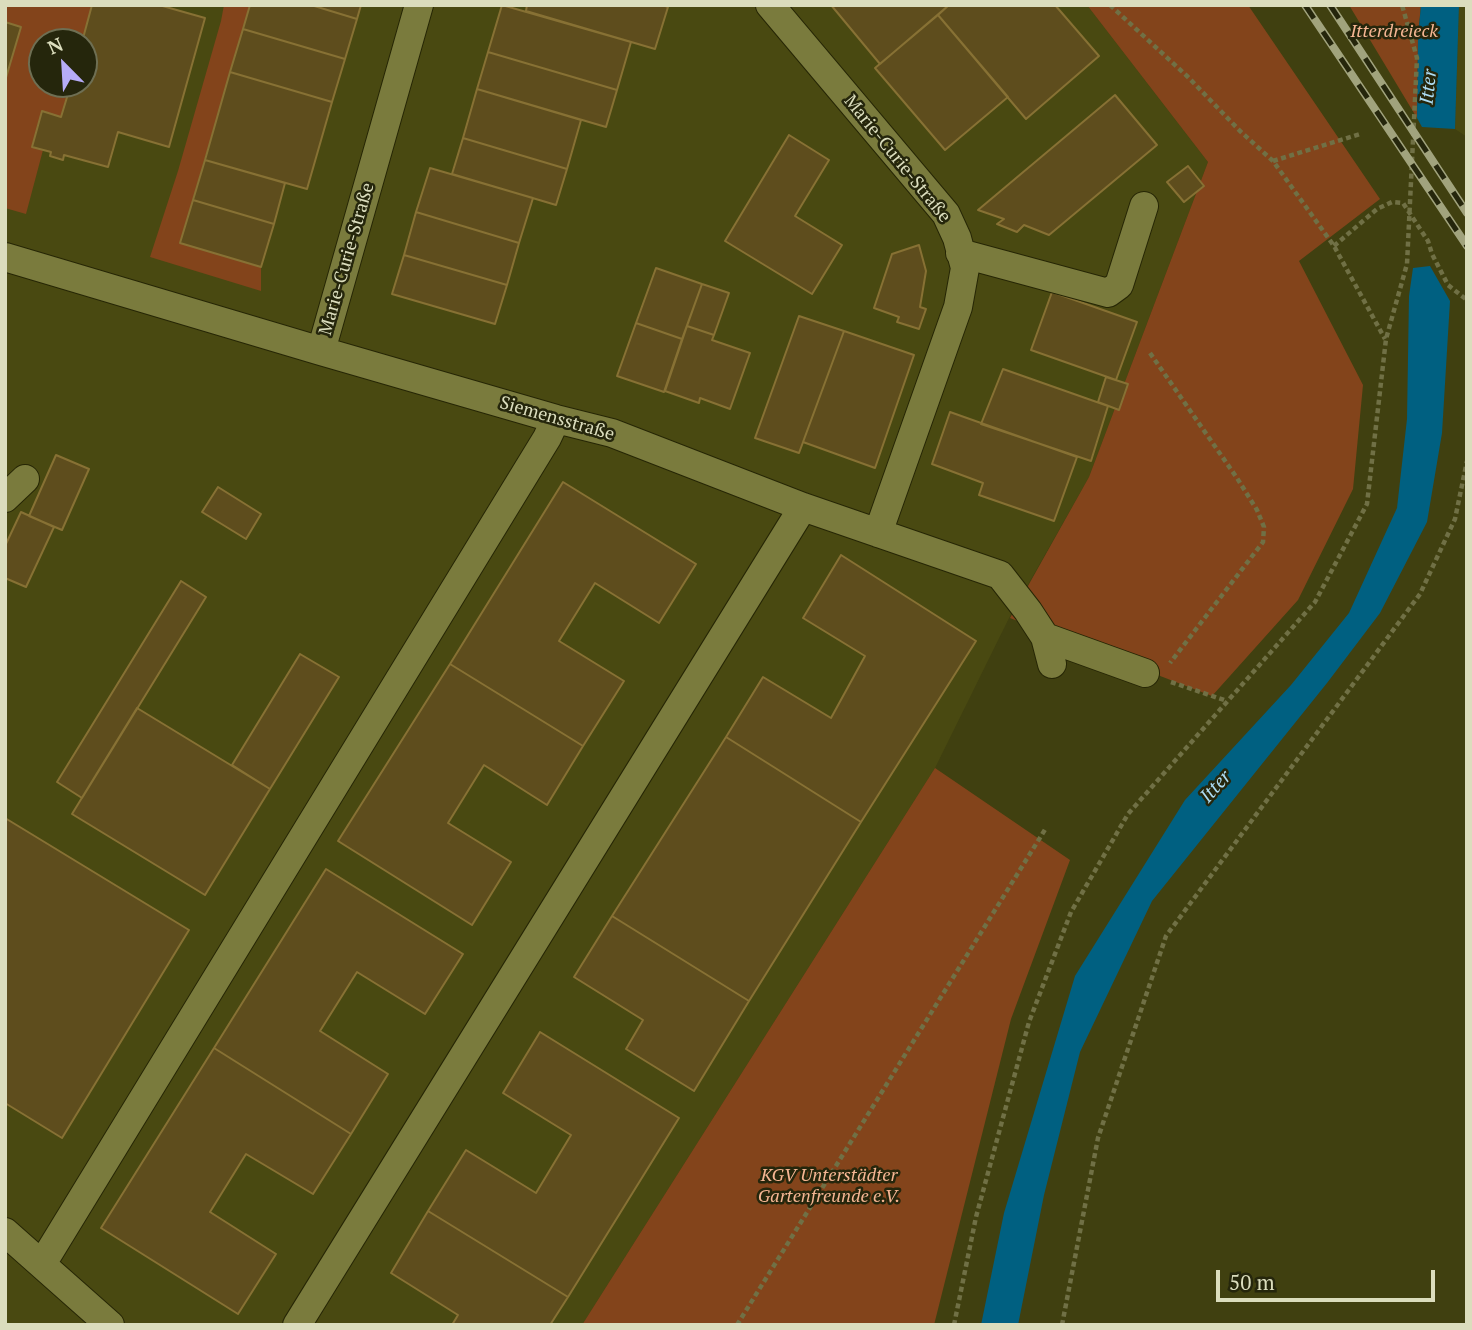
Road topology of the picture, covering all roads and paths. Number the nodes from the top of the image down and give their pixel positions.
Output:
1 (419, 5) edge
2 (770, 5) edge
3 (1110, 5) edge
4 (1402, 5) edge
5 (1360, 134) dead end
6 (1273, 161) junction
7 (1144, 206) dead end
8 (1334, 246) junction
9 (960, 253) junction
10 (5, 257) edge
11 (1467, 300) edge
12 (1386, 339) junction
13 (321, 351) junction
14 (1150, 353) dead end
15 (556, 419) junction
16 (1467, 461) edge
17 (803, 507) junction
18 (878, 533) junction
19 (1045, 637) junction
20 (1052, 664) dead end
21 (1151, 675) junction
22 (1227, 701) junction
23 (1046, 828) dead end
24 (5, 1232) edge
25 (42, 1264) junction
26 (110, 1325) edge
27 (297, 1325) edge
28 (737, 1325) edge
29 (954, 1325) edge
30 (1062, 1325) edge

1 - 13 street, Marie-Curie-Straße
2 - 9 street, Marie-Curie-Straße
3 - 6 path
4 - 12 path
5 - 6 path
6 - 8 path
7 - 9 street
8 - 11 path
8 - 12 path
9 - 18 street, Marie-Curie-Straße
10 - 13 street, Siemensstraße
12 - 22 path
13 - 15 street, Siemensstraße
14 - 21 path
15 - 17 street, Siemensstraße
15 - 25 street
16 - 30 path
17 - 18 street, Siemensstraße
17 - 27 street
18 - 19 street, Siemensstraße
19 - 20 street, Siemensstraße
19 - 21 street
21 - 22 path
22 - 29 path
23 - 28 path
24 - 25 street
25 - 26 street

